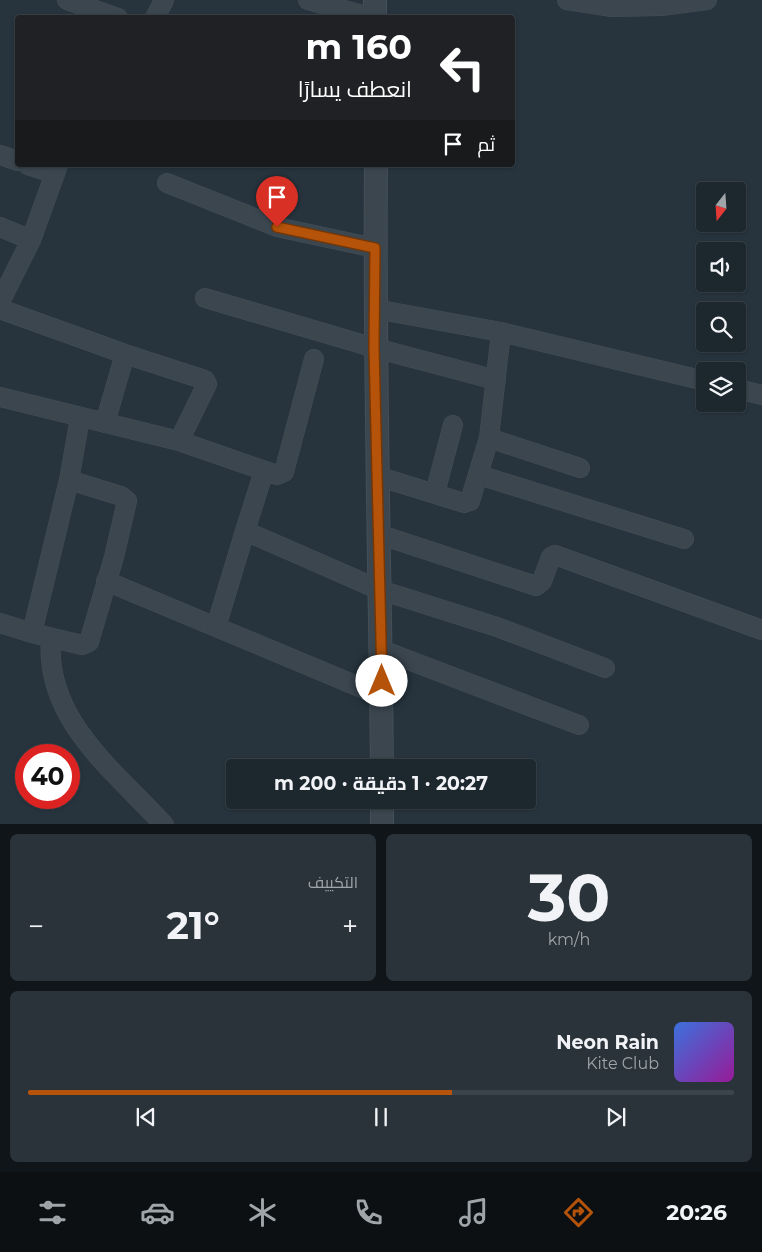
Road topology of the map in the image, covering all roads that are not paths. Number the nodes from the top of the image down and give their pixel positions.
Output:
1 (66, 0) edge
2 (164, 0) edge
3 (308, 0) edge
4 (375, 0) edge
5 (567, 0) edge
6 (707, 0) edge
7 (111, 15) edge
8 (156, 15) edge
9 (363, 15) edge
10 (374, 15) edge
11 (0, 155) edge
12 (15, 161) edge
13 (39, 167) edge
14 (376, 167) edge
15 (56, 170) edge
16 (167, 184) dead end
17 (0, 227) edge
18 (30, 240) junction
19 (375, 248) junction
20 (205, 298) dead end
21 (0, 302) edge
22 (0, 308) edge
23 (374, 309) junction
24 (501, 332) junction
25 (374, 348) junction
26 (125, 354) junction
27 (314, 359) dead end
28 (696, 379) edge
29 (496, 380) junction
30 (746, 391) edge
31 (762, 395) edge
32 (0, 397) edge
33 (80, 418) junction
34 (106, 424) junction
35 (453, 425) dead end
36 (489, 438) junction
37 (179, 441) junction
38 (580, 468) dead end
39 (264, 471) junction
40 (479, 475) junction
41 (377, 476) junction
42 (69, 480) junction
43 (435, 493) junction
44 (245, 531) junction
45 (378, 534) junction
46 (684, 539) dead end
47 (106, 581) junction
48 (380, 590) junction
49 (0, 623) edge
50 (216, 627) junction
51 (762, 630) edge
52 (32, 633) junction
53 (51, 638) junction
54 (382, 650) junction
55 (605, 668) dead end
56 (381, 696) junction
57 (579, 725) dead end
58 (382, 759) edge
59 (382, 809) edge
60 (164, 824) edge
61 (382, 824) edge

1 - 7 street
2 - 8 street
3 - 9 street
4 - 10 street
5 - 6 street
11 - 12 street
13 - 15 street
14 - 19 street
15 - 18 street
16 - 19 street
17 - 18 street
18 - 21 street
19 - 23 street
20 - 25 street
22 - 26 street
23 - 24 street
23 - 25 street
24 - 28 street
24 - 29 street
25 - 29 street
25 - 41 street
26 - 34 street
26 - 37 street
27 - 39 street
29 - 36 street
30 - 31 street
32 - 33 street
33 - 34 street
33 - 42 street
34 - 37 street
35 - 43 street
36 - 38 street
36 - 40 street
37 - 39 street
39 - 44 street
40 - 43 street
40 - 46 street
41 - 43 street
41 - 45 street
42 - 47 street
42 - 52 street
44 - 48 street
44 - 50 street
45 - 48 street
45 - 51 street
47 - 50 street
47 - 53 street
48 - 54 street
48 - 55 street
49 - 52 street
50 - 56 street
52 - 53 street
53 - 60 street
54 - 56 street
54 - 57 street
56 - 58 street
59 - 61 street

